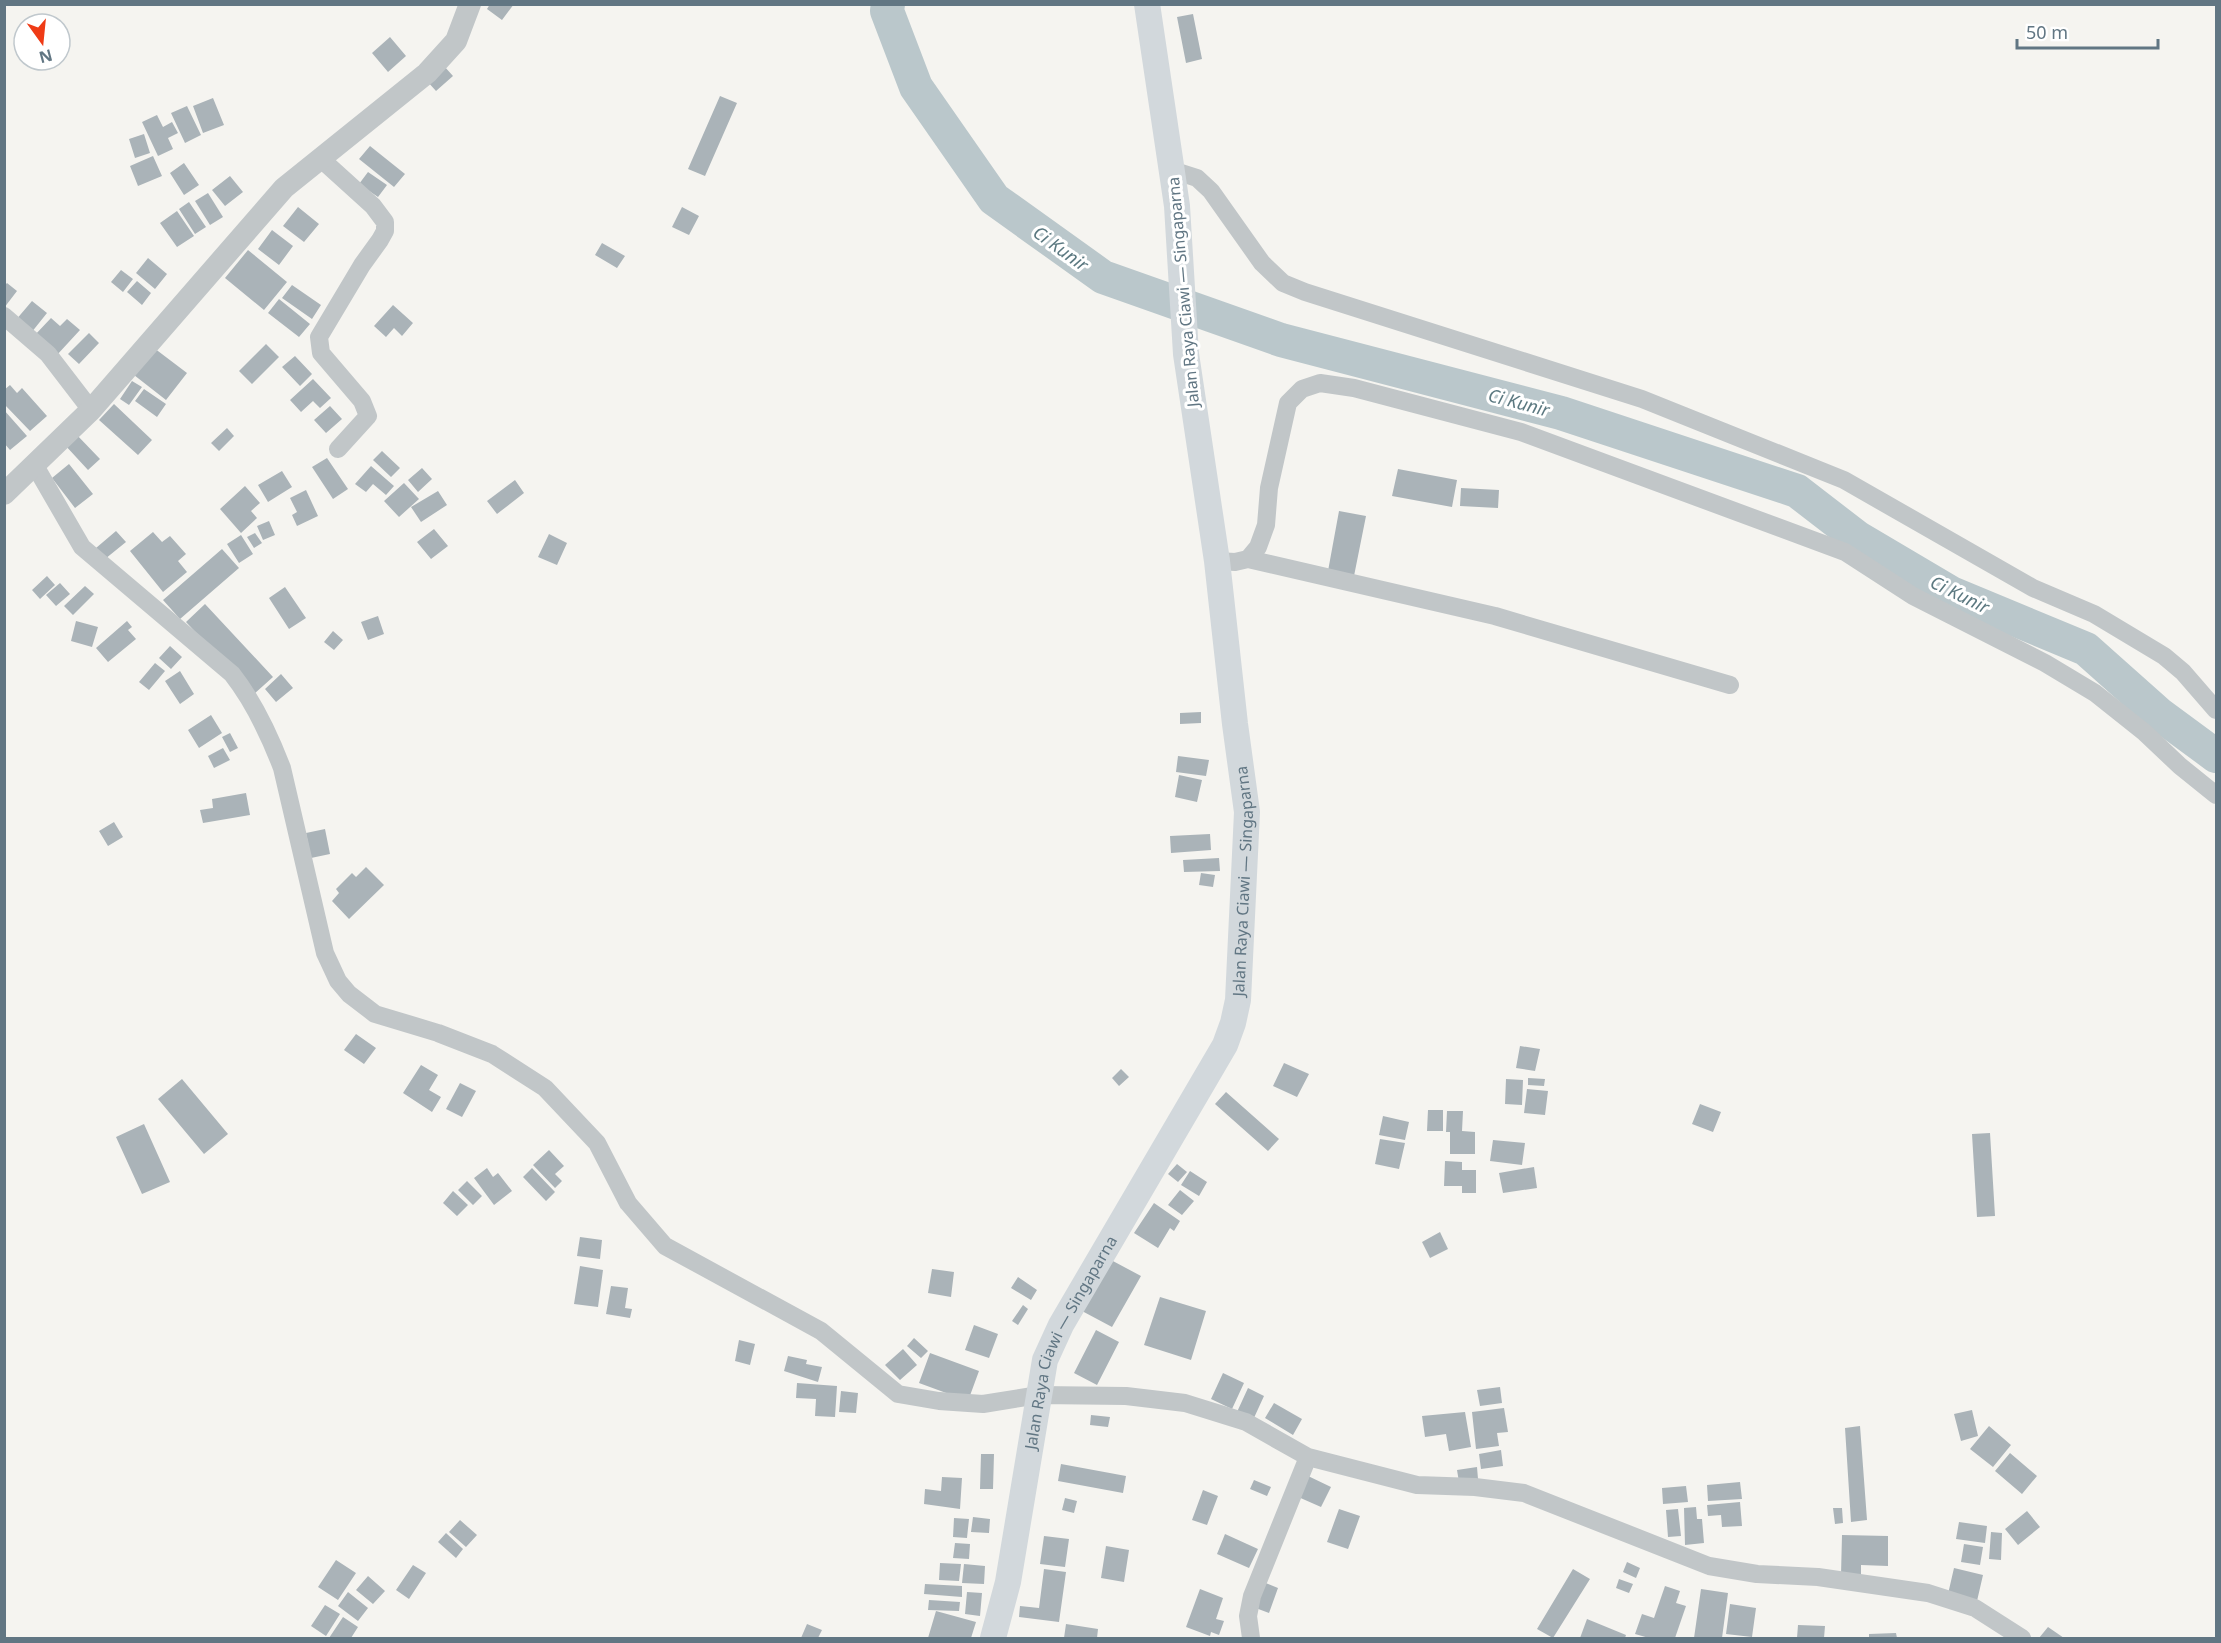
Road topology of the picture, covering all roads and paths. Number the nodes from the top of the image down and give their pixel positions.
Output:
1 (470, 4) edge
2 (1147, 4) edge
3 (320, 158) junction
4 (1172, 170) junction
5 (4, 316) edge
6 (91, 410) junction
7 (338, 449) dead end
8 (34, 464) junction
9 (4, 494) edge
10 (1248, 559) junction
11 (1217, 561) junction
12 (1730, 685) dead end
13 (2217, 710) edge
14 (2217, 795) edge
15 (1039, 1395) junction
16 (1308, 1457) junction
17 (993, 1638) edge
18 (1251, 1638) edge
19 (2022, 1638) edge

1 - 3 street
2 - 4 main road, Jalan Raya Ciawi — Singaparna
3 - 6 street
3 - 7 street
4 - 11 main road, Jalan Raya Ciawi — Singaparna
4 - 13 street
5 - 6 street
6 - 8 street
8 - 9 street
8 - 15 street
10 - 11 street
10 - 12 street
10 - 14 street
11 - 15 main road, Jalan Raya Ciawi — Singaparna
15 - 16 street
15 - 17 main road, Jalan Raya Ciawi — Singaparna
16 - 18 street
16 - 19 street

